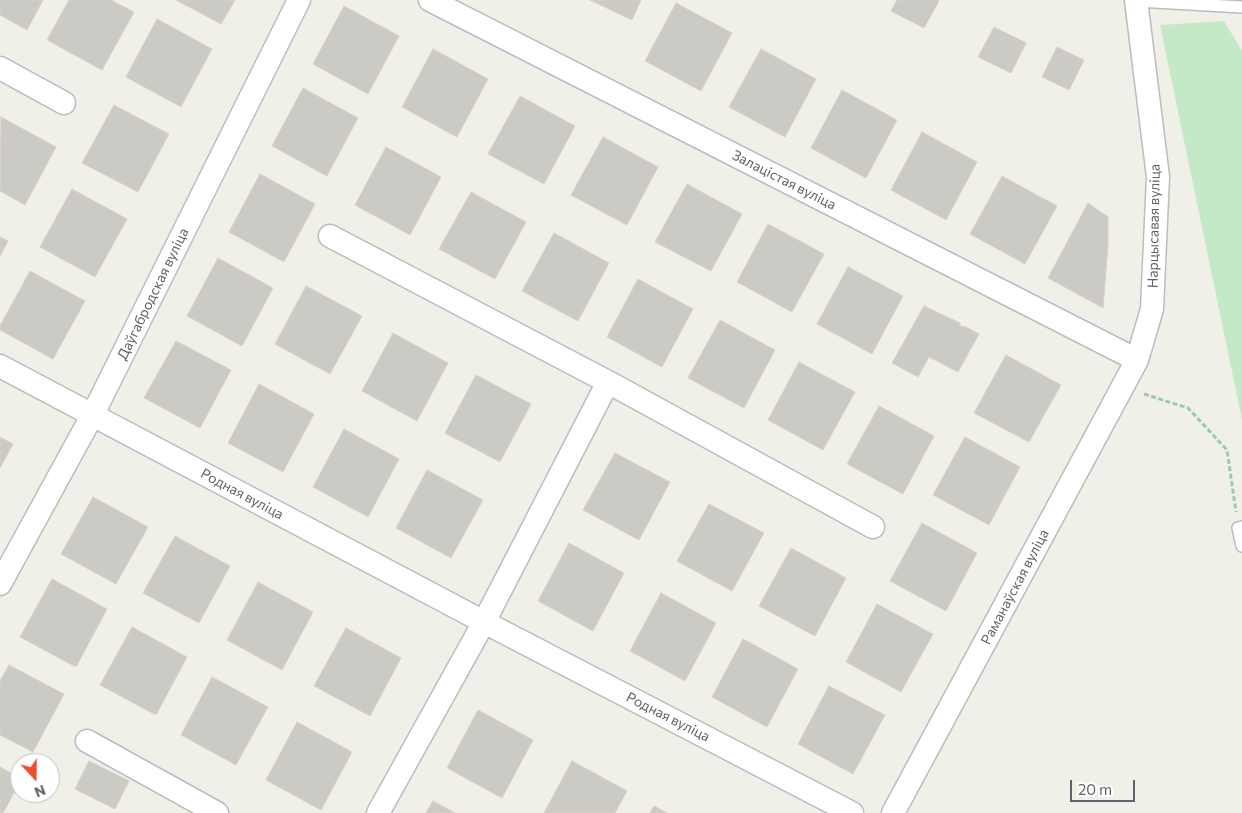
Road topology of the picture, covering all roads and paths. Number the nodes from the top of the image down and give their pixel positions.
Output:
1 (299, 0) edge
2 (430, 0) edge
3 (1136, 0) edge
4 (1242, 7) edge
5 (0, 68) edge
6 (64, 103) dead end
7 (330, 236) dead end
8 (1137, 360) junction
9 (0, 366) edge
10 (608, 382) junction
11 (1122, 387) junction
12 (93, 414) junction
13 (873, 527) dead end
14 (1240, 527) edge
15 (1242, 546) edge
16 (0, 584) edge
17 (484, 622) junction
18 (87, 741) dead end
19 (217, 813) edge
20 (378, 813) edge
21 (852, 813) edge
22 (893, 813) edge

1 - 12 street, Даўгабродская вуліца
2 - 8 street, Залацістая вуліца
3 - 4 lane
3 - 8 street, Нарцысавая вуліца
5 - 6 street
7 - 10 street
8 - 11 street, Раманаўская вуліца
9 - 12 street, Родная вуліца
10 - 13 street
10 - 17 street
11 - 14 path
11 - 22 street, Раманаўская вуліца
12 - 16 street, Даўгабродская вуліца
12 - 17 street, Родная вуліца
14 - 15 lane
17 - 20 street
17 - 21 street, Родная вуліца
18 - 19 street

